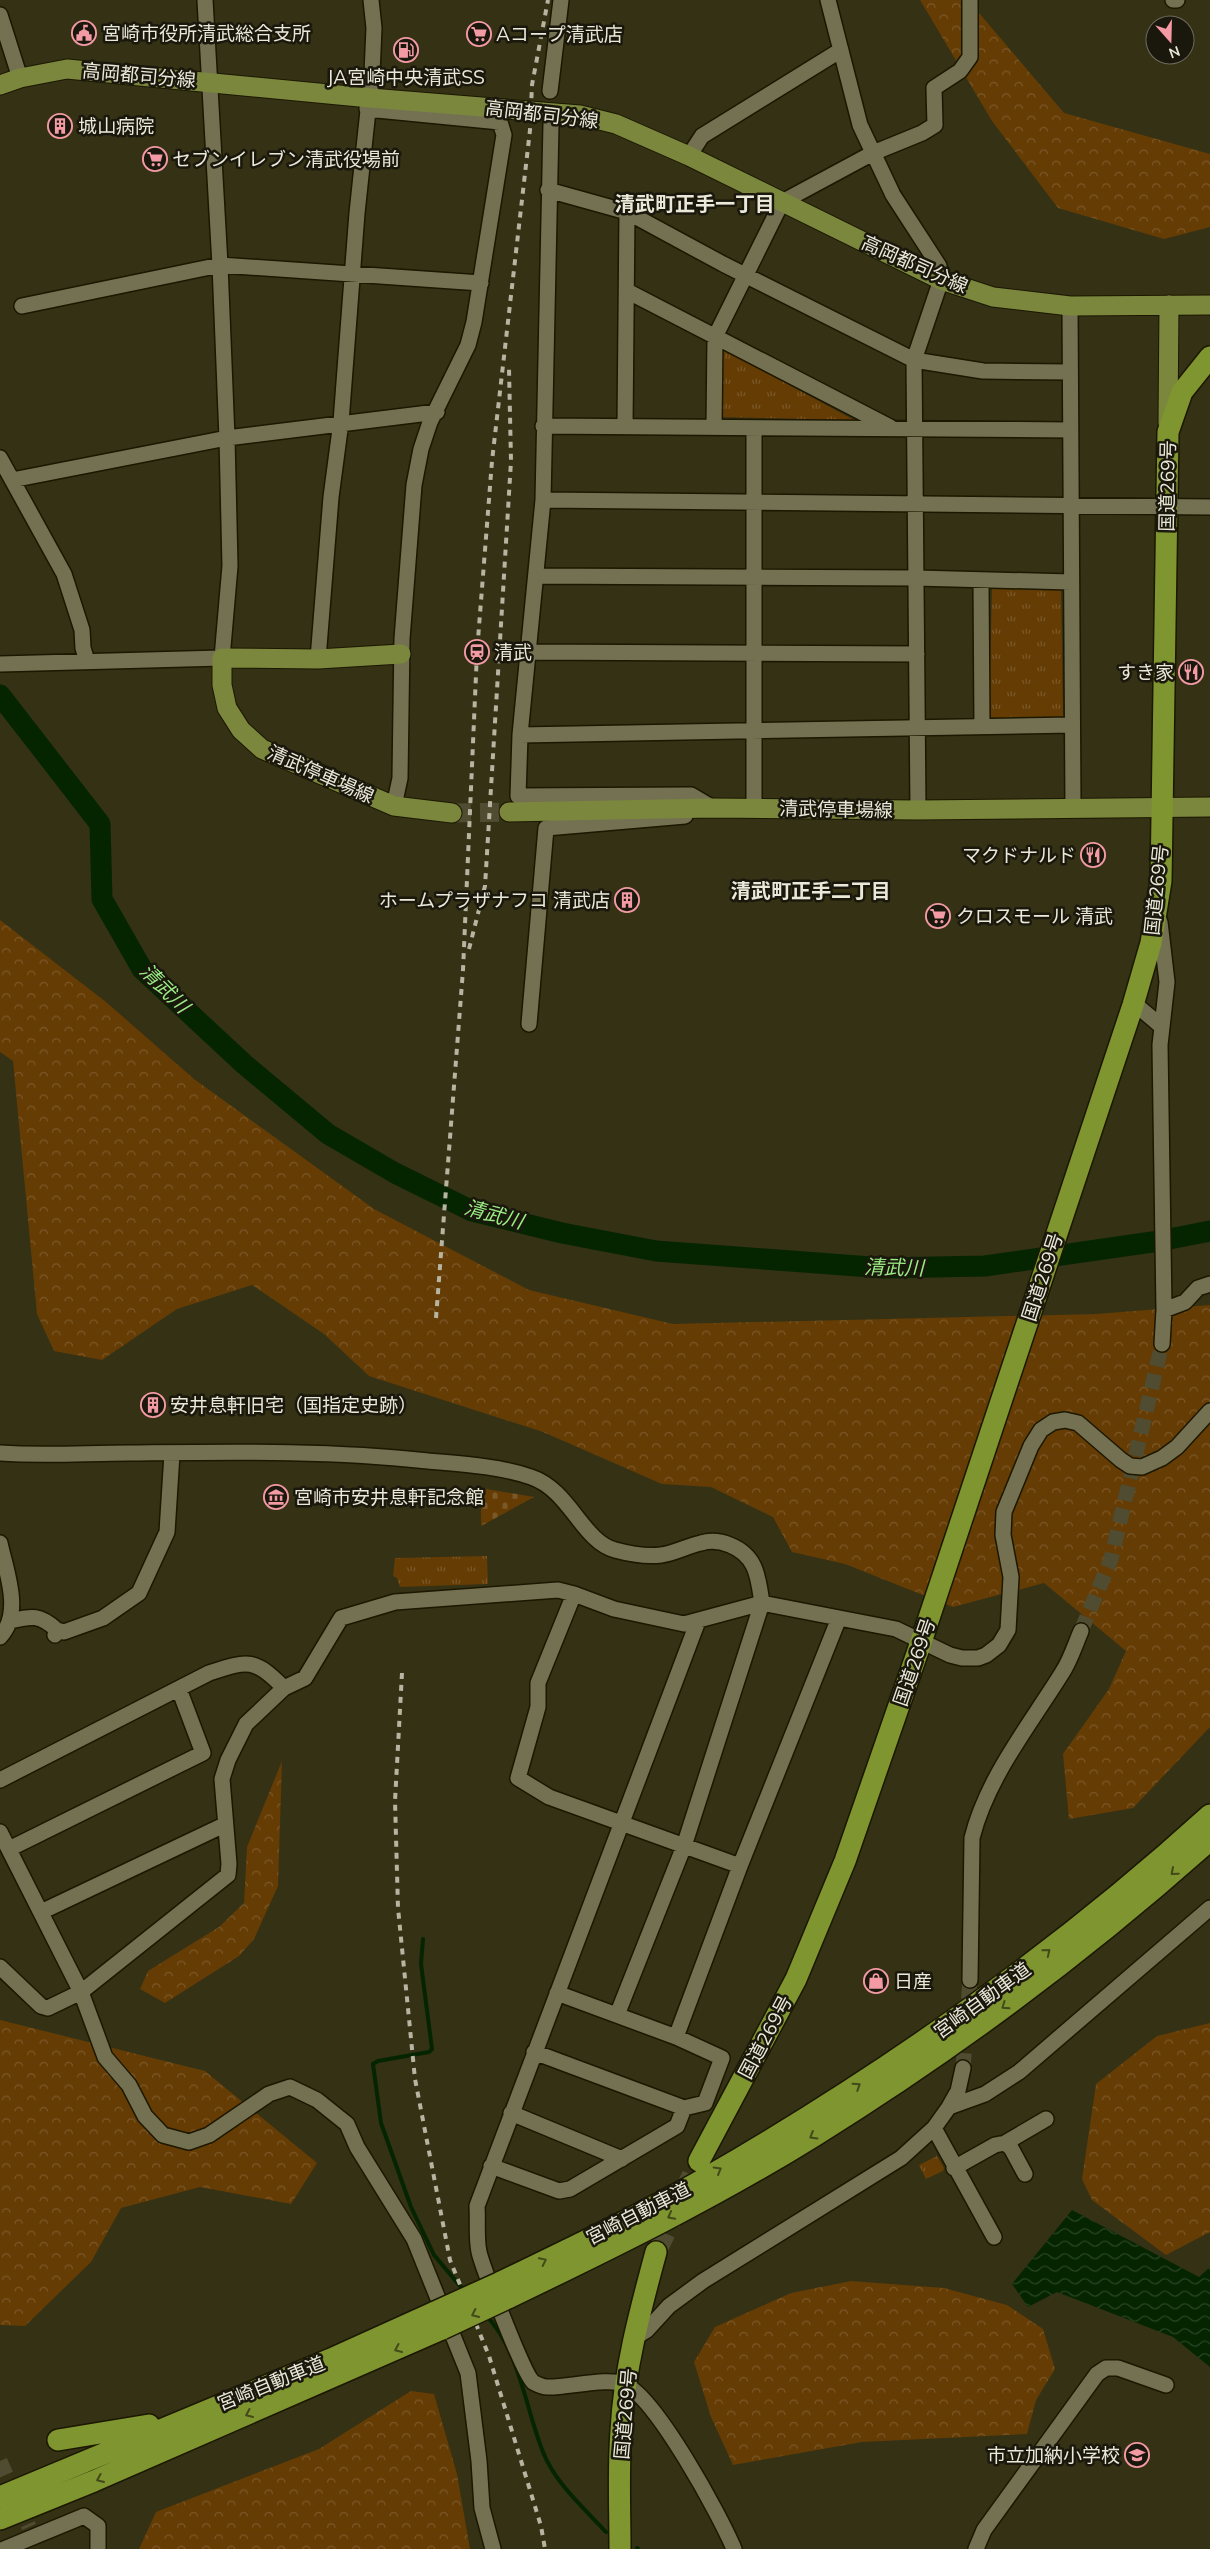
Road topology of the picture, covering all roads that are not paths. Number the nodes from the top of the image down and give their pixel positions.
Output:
1 (205, 0) edge
2 (372, 0) edge
3 (561, 0) edge
4 (828, 0) edge
5 (970, 0) edge
6 (1173, 0) edge
7 (1177, 0) edge
8 (0, 15) edge
9 (842, 50) junction
10 (20, 78) junction
11 (210, 81) junction
12 (0, 85) edge
13 (550, 91) dead end
14 (369, 104) junction
15 (550, 124) dead end
16 (873, 153) junction
17 (689, 156) junction
18 (548, 190) junction
19 (782, 202) junction
20 (627, 212) junction
21 (220, 265) junction
22 (353, 274) junction
23 (746, 276) junction
24 (941, 280) junction
25 (481, 283) junction
26 (627, 291) junction
27 (1169, 304) junction
28 (1210, 305) edge
29 (22, 306) dead end
30 (1070, 306) junction
31 (715, 337) junction
32 (1210, 357) edge
33 (914, 360) junction
34 (1070, 372) junction
35 (437, 412) junction
36 (341, 422) junction
37 (543, 426) junction
38 (626, 427) junction
39 (714, 428) junction
40 (754, 428) junction
41 (894, 429) junction
42 (915, 429) junction
43 (1070, 430) junction
44 (1168, 432) junction
45 (227, 438) junction
46 (0, 458) edge
47 (12, 480) junction
48 (543, 500) junction
49 (754, 503) junction
50 (915, 504) junction
51 (1070, 506) junction
52 (1166, 507) junction
53 (1210, 507) edge
54 (536, 576) junction
55 (754, 577) junction
56 (916, 578) junction
57 (981, 580) junction
58 (1071, 582) junction
59 (528, 652) junction
60 (401, 654) junction
61 (754, 654) junction
62 (916, 654) junction
63 (222, 658) junction
64 (318, 659) junction
65 (87, 661) junction
66 (0, 664) edge
67 (1072, 725) junction
68 (982, 727) junction
69 (917, 728) junction
70 (754, 731) junction
71 (520, 735) junction
72 (394, 806) junction
73 (1210, 807) edge
74 (713, 808) junction
75 (754, 808) junction
76 (1073, 808) junction
77 (1164, 808) junction
78 (918, 810) junction
79 (509, 812) tunnel mouth
80 (452, 813) tunnel mouth
81 (1161, 881) junction
82 (1133, 1005) junction
83 (529, 1024) dead end
84 (1161, 1026) junction
85 (1210, 1284) edge
86 (1164, 1310) junction
87 (1162, 1344) tunnel mouth
88 (1210, 1411) edge
89 (0, 1453) edge
90 (172, 1454) junction
91 (0, 1543) edge
92 (574, 1594) junction
93 (762, 1603) junction
94 (839, 1618) junction
95 (10, 1621) junction
96 (698, 1622) junction
97 (1081, 1631) tunnel mouth
98 (0, 1637) edge
99 (921, 1642) junction
100 (284, 1688) junction
101 (178, 1689) junction
102 (0, 1780) edge
103 (1210, 1815) edge
104 (620, 1824) junction
105 (224, 1825) junction
106 (0, 1832) edge
107 (1210, 1840) edge
108 (684, 1846) junction
109 (9, 1849) junction
110 (740, 1866) junction
111 (1210, 1908) edge
112 (41, 1912) junction
113 (0, 1967) edge
114 (970, 1980) tunnel mouth
115 (81, 1992) junction
116 (557, 1993) junction
117 (617, 2016) junction
118 (676, 2037) junction
119 (534, 2052) junction
120 (963, 2068) tunnel mouth
121 (949, 2107) junction
122 (684, 2108) junction
123 (511, 2113) junction
124 (1046, 2119) dead end
125 (934, 2128) junction
126 (1005, 2143) junction
127 (622, 2159) junction
128 (698, 2161) tunnel mouth
129 (491, 2166) junction
130 (954, 2168) junction
131 (1025, 2174) dead end
132 (994, 2237) dead end
133 (656, 2252) tunnel mouth
134 (504, 2290) junction
135 (439, 2320) junction
136 (634, 2338) junction
137 (626, 2384) junction
138 (1166, 2385) dead end
139 (185, 2418) junction
140 (58, 2440) dead end
141 (0, 2496) edge
142 (0, 2519) edge
143 (4, 2549) edge
144 (98, 2549) edge
145 (493, 2549) edge
146 (620, 2549) edge
147 (734, 2549) edge
148 (976, 2549) edge

1 - 11 street
2 - 14 street
3 - 13 street
4 - 9 street
5 - 16 street
6 - 7 street
8 - 10 street
9 - 16 street
9 - 17 street
10 - 11 main road, 高岡都司分線
10 - 12 main road, 高岡都司分線
11 - 14 main road, 高岡都司分線
11 - 21 street
14 - 17 main road, 高岡都司分線
14 - 22 street
14 - 25 street
15 - 18 street
16 - 19 street
16 - 24 street
17 - 19 main road, 高岡都司分線
18 - 20 street
18 - 37 street
19 - 23 street
19 - 24 main road, 高岡都司分線
20 - 23 street
20 - 26 street
21 - 22 street
21 - 29 street
21 - 45 street
22 - 25 street
22 - 36 street
23 - 31 street
23 - 33 street
24 - 30 main road, 高岡都司分線
24 - 33 street
25 - 35 street
26 - 31 street
26 - 38 street
27 - 28 main road, 高岡都司分線
27 - 30 main road, 高岡都司分線
27 - 44 main road
30 - 34 street
31 - 39 street
31 - 41 street
32 - 44 highway, 国道269号
33 - 34 street
33 - 42 street
34 - 43 street
35 - 36 street
35 - 60 street
36 - 45 street
36 - 64 street
37 - 38 street
37 - 48 street
38 - 39 street
39 - 40 street
40 - 41 street
40 - 49 street
41 - 42 street
42 - 43 street
42 - 50 street
43 - 51 street
44 - 52 highway, 国道269号
45 - 47 street
45 - 63 street
46 - 47 street
47 - 65 street
48 - 49 street
48 - 54 street
49 - 50 street
49 - 55 street
50 - 51 street
50 - 56 street
51 - 52 street
51 - 58 street
52 - 53 street
52 - 77 highway, 国道269号
54 - 55 street
54 - 59 street
55 - 56 street
55 - 61 street
56 - 57 street
56 - 62 street
57 - 58 street
57 - 68 street
58 - 67 street
59 - 61 street
59 - 71 street
60 - 64 main road
60 - 72 street
61 - 62 street
61 - 70 street
62 - 69 street
63 - 64 main road
63 - 65 street
63 - 72 main road, 清武停車場線
65 - 66 street
67 - 68 street
67 - 76 street
68 - 69 street
69 - 70 street
69 - 78 street
70 - 71 street
70 - 75 street
71 - 74 street
72 - 80 main road, 清武停車場線
73 - 77 main road
74 - 75 main road, 清武停車場線
74 - 79 main road, 清武停車場線
74 - 83 street
75 - 78 main road, 清武停車場線
76 - 77 main road, 清武停車場線
76 - 78 main road, 清武停車場線
77 - 81 highway, 国道269号
81 - 82 highway, 国道269号
81 - 84 street
82 - 84 street
82 - 99 highway, 国道269号
84 - 86 street
85 - 86 street
86 - 87 street
88 - 99 street
89 - 90 street
90 - 93 street
90 - 95 street
91 - 95 street
92 - 96 street
92 - 100 street
92 - 104 street
93 - 94 street
93 - 96 street
93 - 108 street
94 - 99 street
94 - 110 street
95 - 98 street
96 - 104 street
97 - 114 street
99 - 128 highway, 国道269号
100 - 101 street
100 - 105 street
101 - 102 street
101 - 109 street
134 -> 103 highway, 宮崎自動車道
104 - 108 street
104 - 116 street
105 - 112 street
105 - 115 street
106 - 109 street
107 -> 134 highway, 宮崎自動車道
108 - 110 street
108 - 117 street
109 - 112 street
110 - 118 street
111 - 121 street
112 - 115 street
113 - 115 street
115 - 145 street
116 - 117 street
116 - 119 street
117 - 118 street
118 - 122 street
119 - 122 street
119 - 123 street
120 - 121 street
121 - 125 street
122 - 127 street
123 - 127 street
123 - 129 street
124 - 126 street
125 - 130 street
125 - 136 street
126 - 130 street
126 - 131 street
127 - 129 street
129 - 137 street
130 - 132 street
133 - 136 highway, 国道269号
134 - 135 highway, 宮崎自動車道, bridge
135 - 139 highway, 宮崎自動車道
135 -> 142 highway, 宮崎自動車道
136 - 137 highway, 国道269号
137 - 146 highway, 国道269号
137 - 147 street
138 - 148 street
139 - 140 highway
139 - 141 highway, 宮崎自動車道
143 - 144 street

